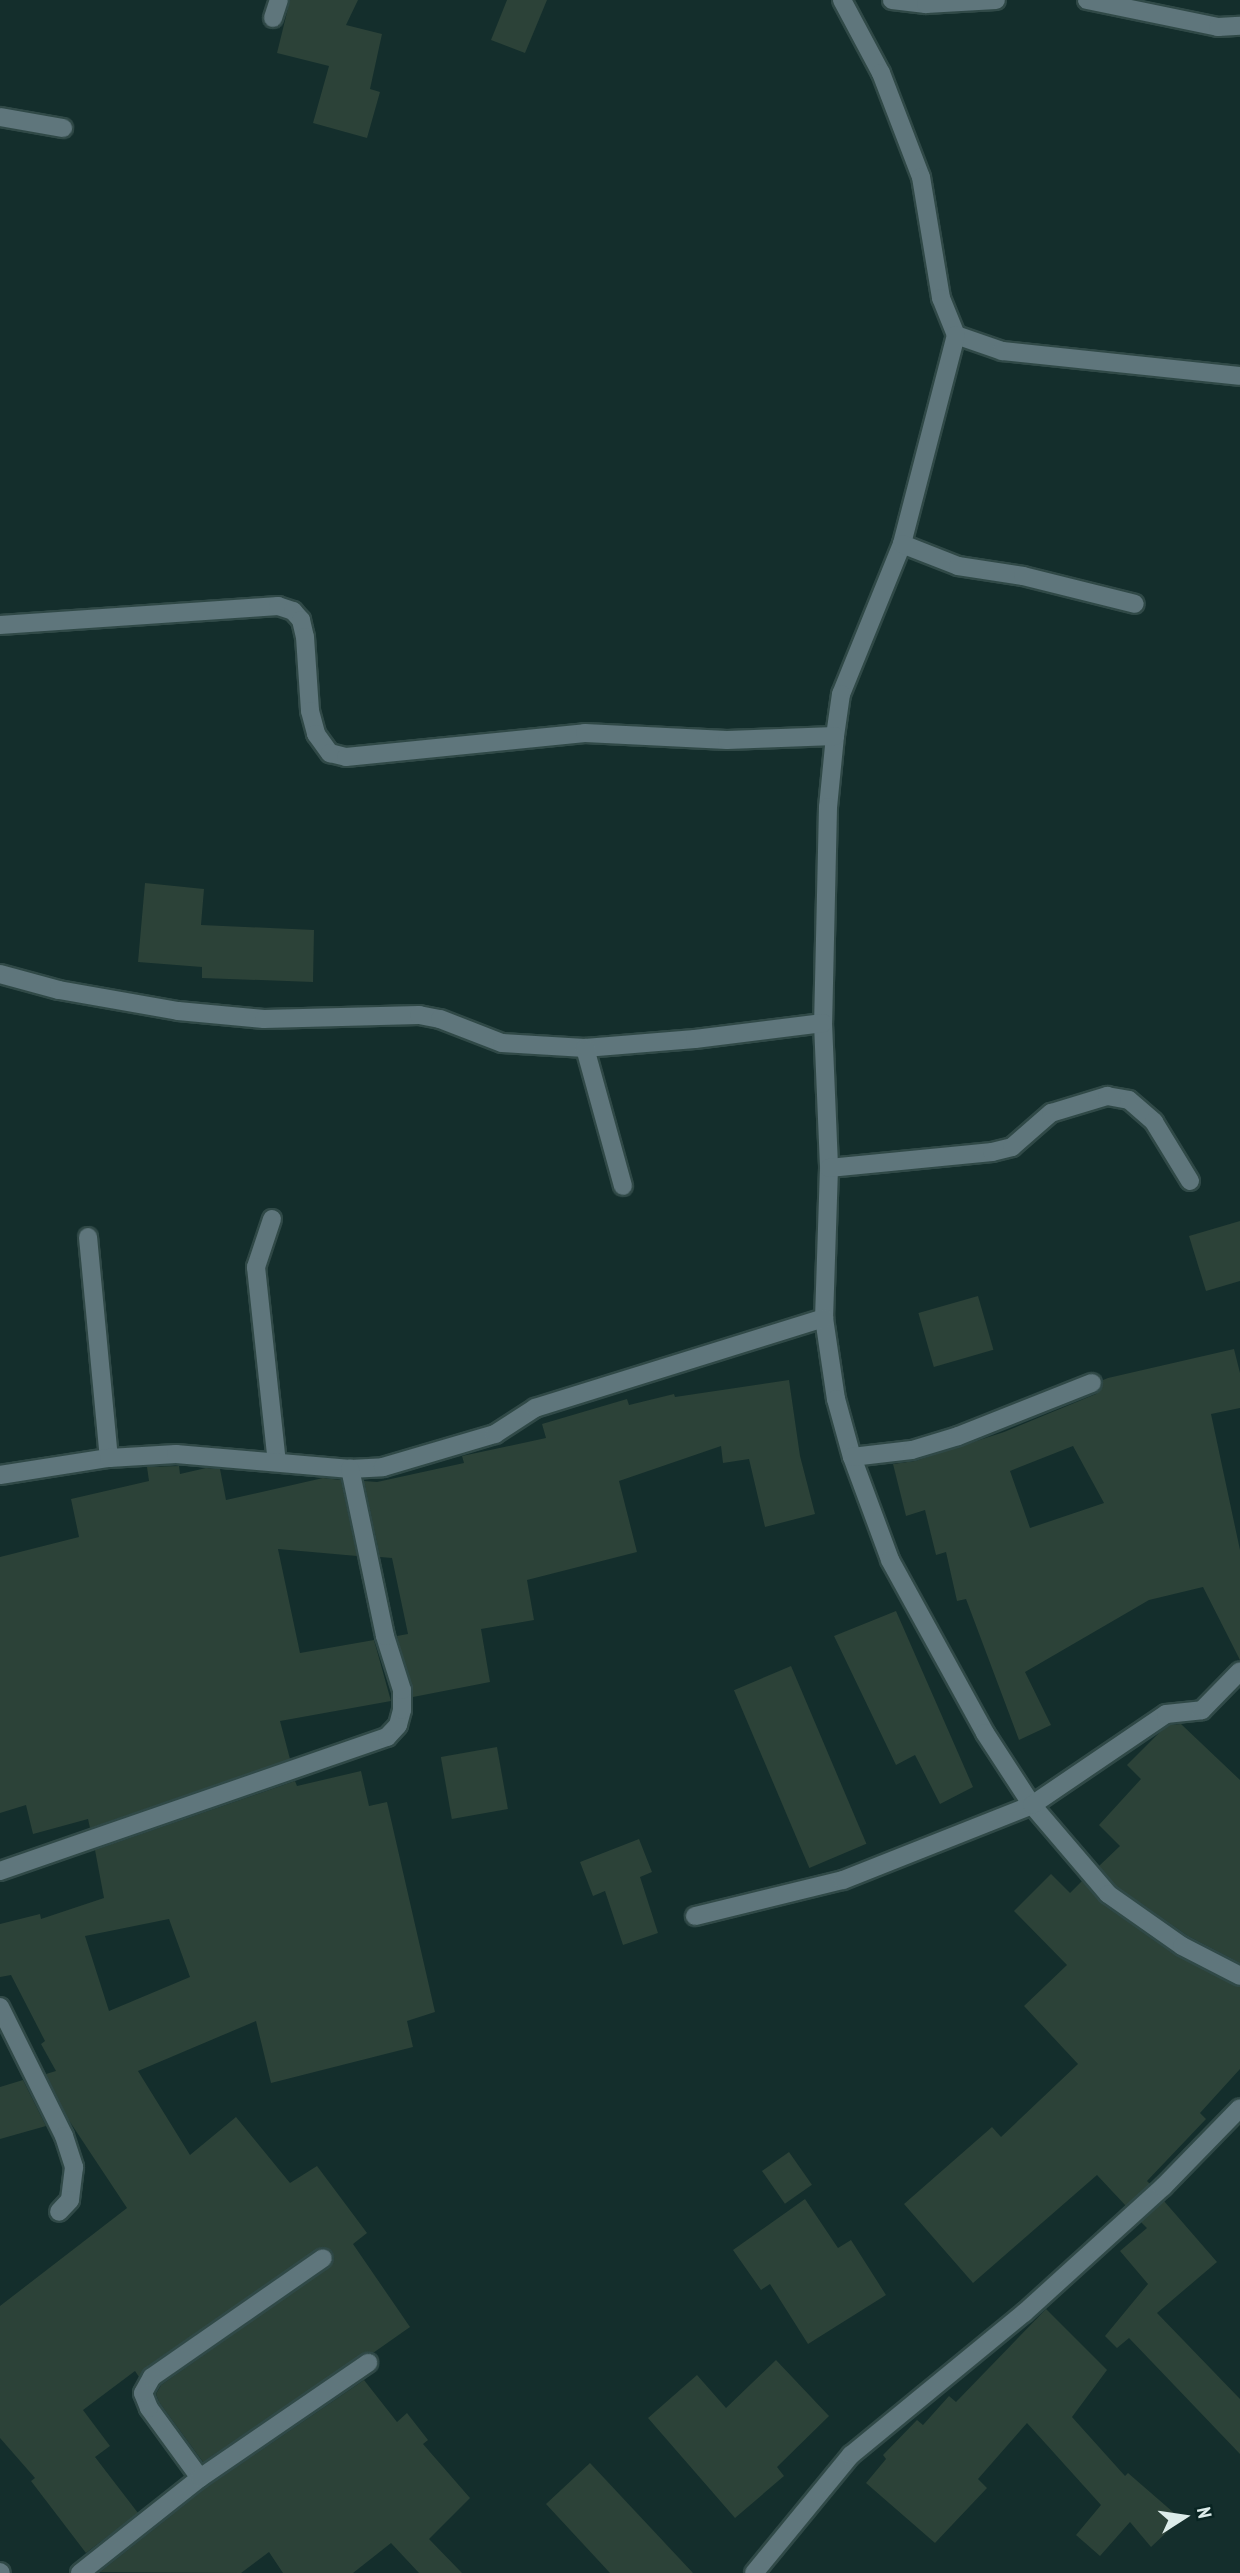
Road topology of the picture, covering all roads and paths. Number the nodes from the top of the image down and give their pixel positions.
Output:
1 (279, 0) edge
2 (842, 0) edge
3 (892, 0) edge
4 (996, 0) edge
5 (1087, 0) edge
6 (273, 18) dead end
7 (1240, 26) edge
8 (0, 117) edge
9 (64, 128) dead end
10 (956, 335) junction
11 (1240, 376) edge
12 (902, 544) junction
13 (1135, 604) dead end
14 (0, 625) edge
15 (835, 736) junction
16 (0, 974) edge
17 (822, 1023) junction
18 (585, 1048) junction
19 (829, 1168) junction
20 (1190, 1181) dead end
21 (623, 1186) dead end
22 (272, 1219) dead end
23 (88, 1237) dead end
24 (824, 1318) junction
25 (1092, 1383) dead end
26 (852, 1457) junction
27 (109, 1458) junction
28 (278, 1462) junction
29 (350, 1469) junction
30 (0, 1475) edge
31 (1240, 1671) edge
32 (1032, 1805) junction
33 (0, 1871) edge
34 (695, 1916) dead end
35 (1240, 1976) edge
36 (0, 2007) edge
37 (1240, 2108) edge
38 (59, 2212) dead end
39 (323, 2258) dead end
40 (368, 2362) dead end
41 (201, 2478) junction
42 (80, 2573) edge
43 (754, 2573) edge

1 - 6 street
2 - 10 street
3 - 4 street
5 - 7 street
8 - 9 street
10 - 11 street
10 - 12 street
12 - 13 street
12 - 15 street
14 - 15 street
15 - 17 street
16 - 18 street
17 - 18 street
17 - 19 street
18 - 21 street
19 - 20 street
19 - 24 street
22 - 28 street
23 - 27 street
24 - 26 street
24 - 29 street
25 - 26 street
26 - 32 street
27 - 28 street
27 - 30 street
28 - 29 street
29 - 33 street
31 - 32 street
32 - 34 street
32 - 35 street
36 - 38 street
37 - 43 street
39 - 41 street
40 - 41 street
41 - 42 street

